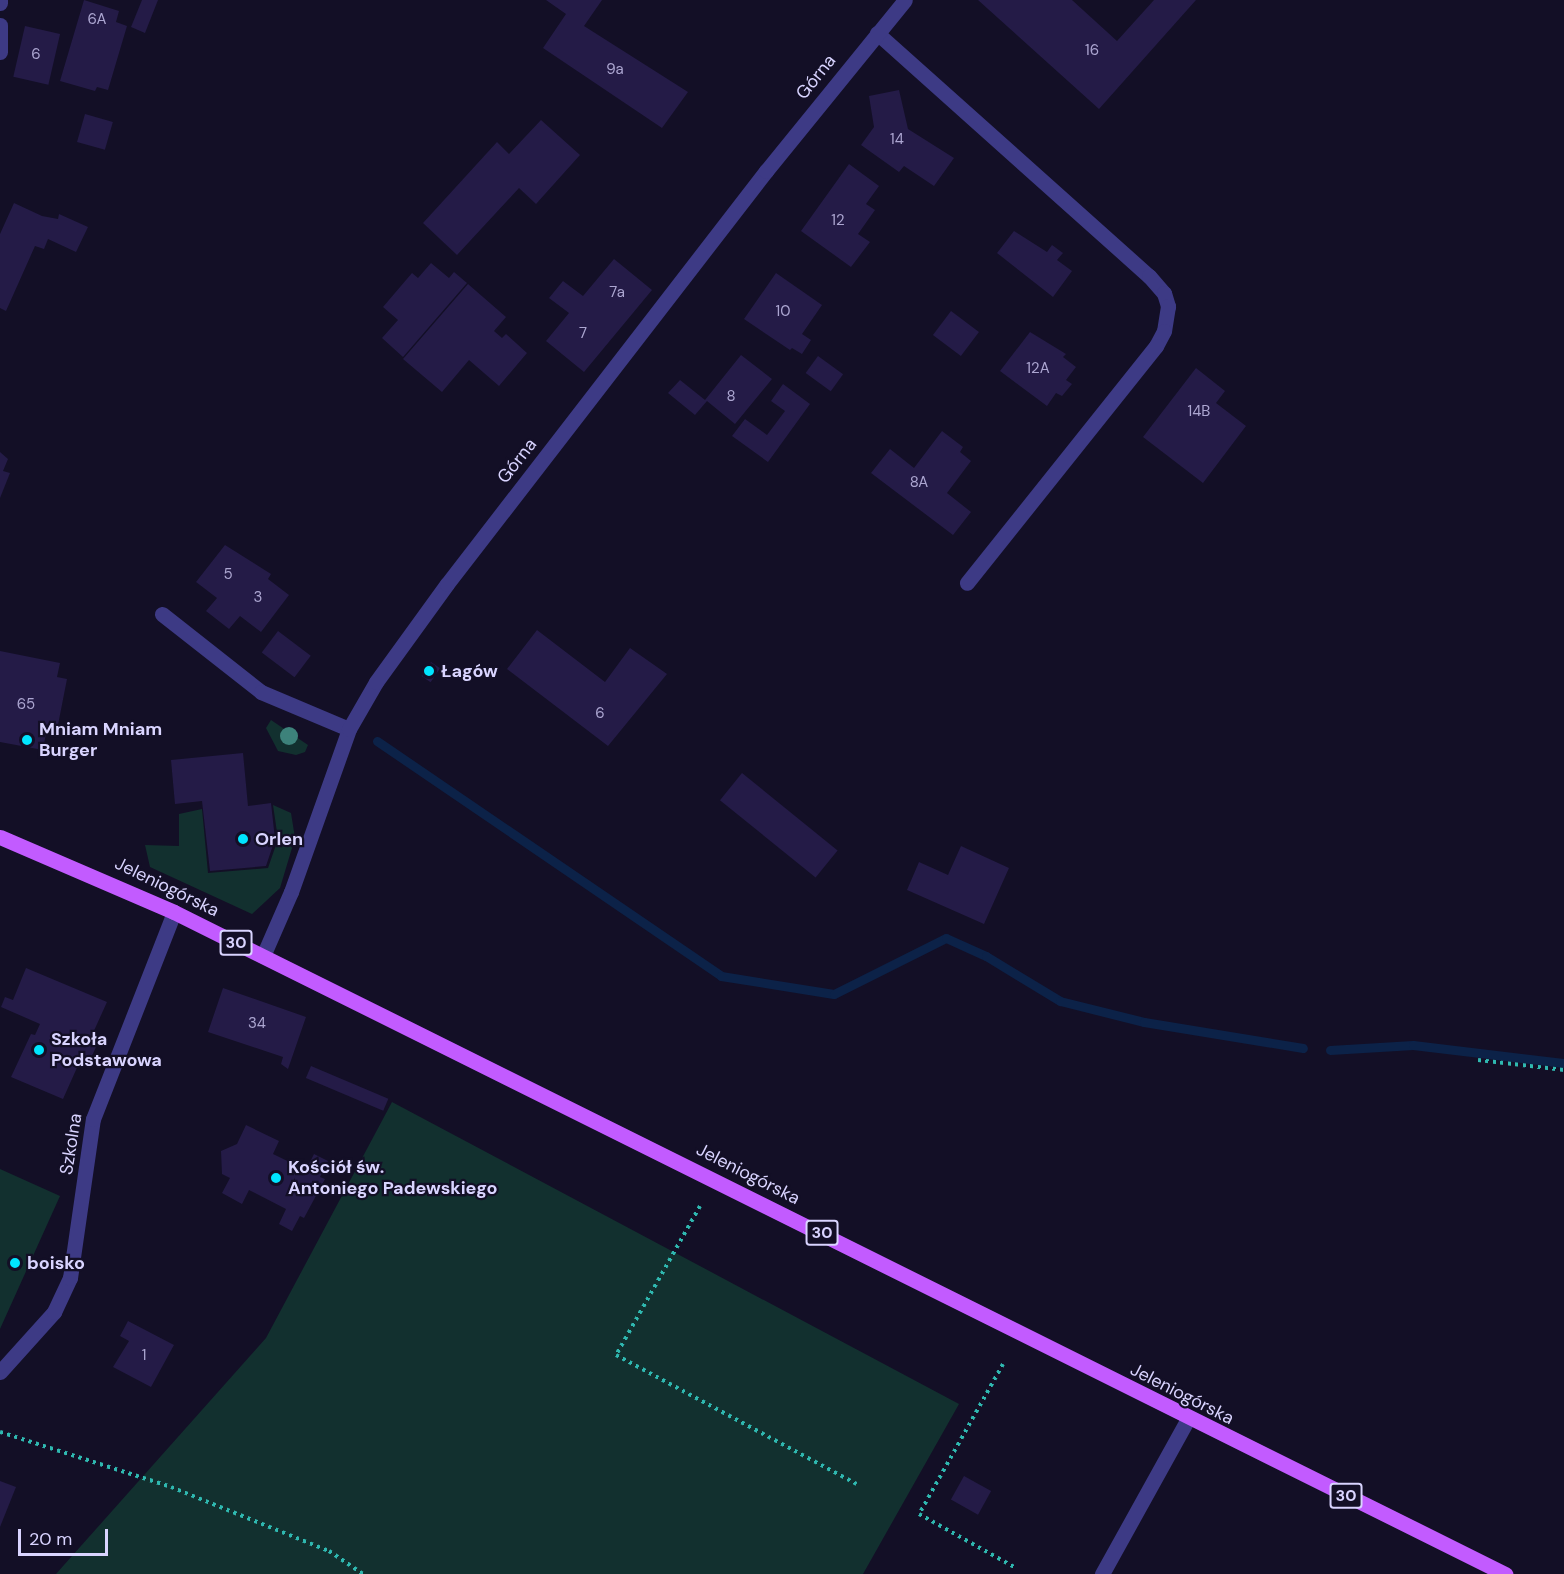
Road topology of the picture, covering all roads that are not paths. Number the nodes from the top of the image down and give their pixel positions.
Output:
1 (905, 0) edge
2 (0, 25) edge
3 (877, 33) junction
4 (0, 52) edge
5 (967, 583) dead end
6 (162, 614) dead end
7 (349, 729) junction
8 (0, 837) edge
9 (174, 912) junction
10 (263, 956) junction
11 (0, 1372) edge
12 (1188, 1419) junction
13 (1102, 1574) edge
14 (1505, 1574) edge

1 - 3 street, Górna
2 - 4 street
3 - 5 street
3 - 7 street, Górna
6 - 7 street
7 - 10 street, Górna
8 - 9 main road, Jeleniogórska / 30
9 - 10 main road, Jeleniogórska / 30
9 - 11 street, Szkolna
10 - 12 main road, Jeleniogórska / 30
12 - 13 street
12 - 14 main road, Jeleniogórska / 30

